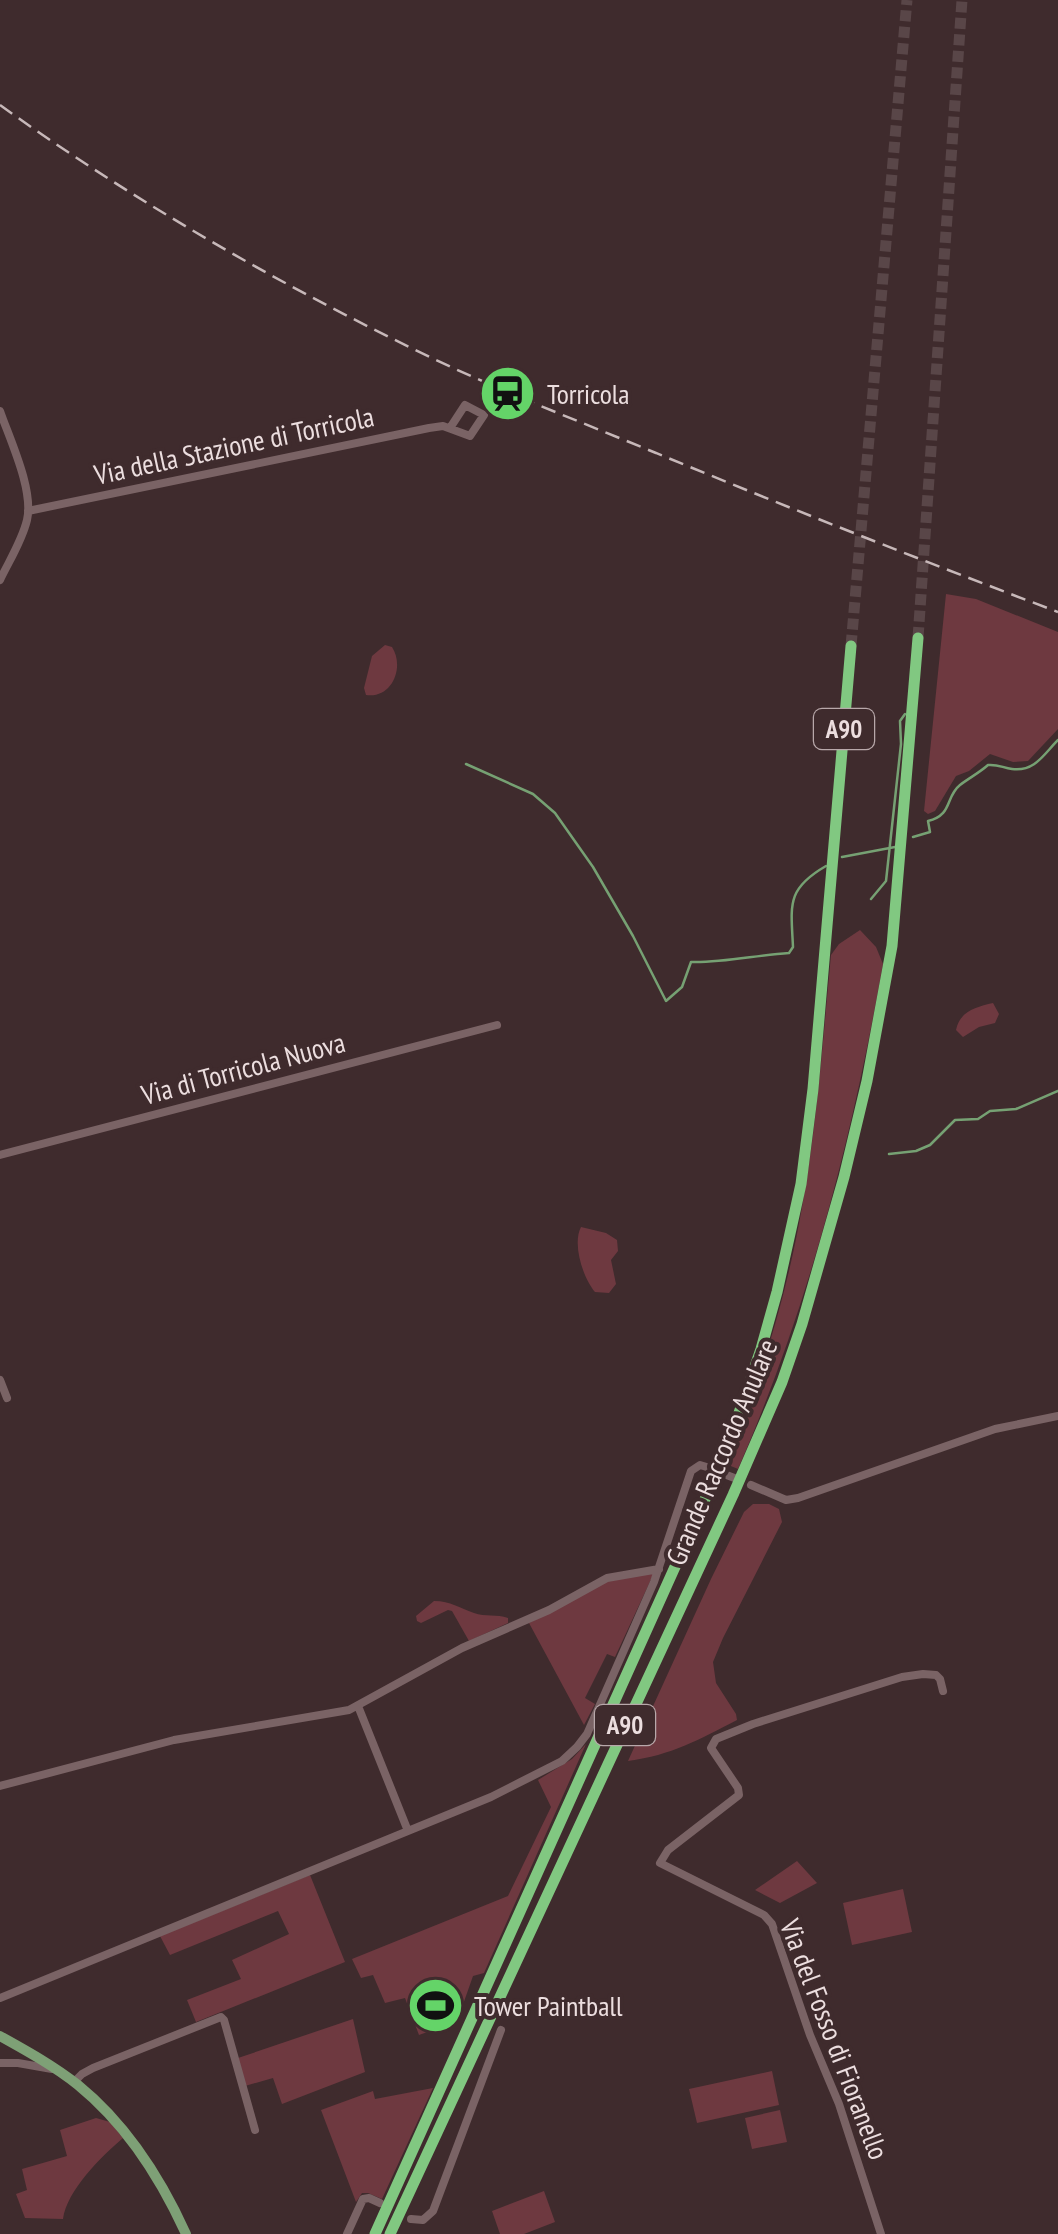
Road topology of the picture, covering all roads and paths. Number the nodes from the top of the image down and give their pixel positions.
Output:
1 (0, 411) edge
2 (450, 428) junction
3 (28, 510) junction
4 (0, 580) edge
5 (918, 638) tunnel mouth
6 (851, 646) tunnel mouth
7 (496, 1024) dead end
8 (0, 1155) edge
9 (0, 1380) edge
10 (7, 1398) dead end
11 (1058, 1416) edge
12 (710, 1468) dead end
13 (724, 1474) dead end
14 (737, 1479) dead end
15 (750, 1485) dead end
16 (659, 1569) junction
17 (943, 1691) dead end
18 (358, 1706) junction
19 (0, 1786) edge
20 (408, 1831) junction
21 (0, 1998) edge
22 (502, 2030) dead end
23 (0, 2036) edge
24 (0, 2063) edge
25 (57, 2070) junction
26 (74, 2082) junction
27 (255, 2130) dead end
28 (422, 2165) junction
29 (380, 2202) dead end
30 (411, 2218) dead end
31 (186, 2234) edge
32 (346, 2234) edge
33 (376, 2234) edge
34 (390, 2234) edge
35 (398, 2234) edge
36 (880, 2234) edge

1 - 3 street
2 - 2 street, Via della Stazione di Torricola
2 - 3 street, Via della Stazione di Torricola
3 - 4 street
5 - 28 highway, Grande Raccordo Anulare / A90
6 - 33 highway, Grande Raccordo Anulare / A90
7 - 8 street, Via di Torricola Nuova
9 - 10 street
11 - 15 street
12 - 16 street
13 - 14 street
16 - 18 street
16 - 20 street
17 - 36 street, Via del Fosso di Fioranello
18 - 19 street
18 - 20 street
20 - 21 street
22 - 30 street
23 - 25 main road
24 - 25 street
25 - 26 main road
26 - 27 street
26 - 31 main road
28 - 34 highway, Grande Raccordo Anulare / A90
28 - 35 highway
29 - 32 street

